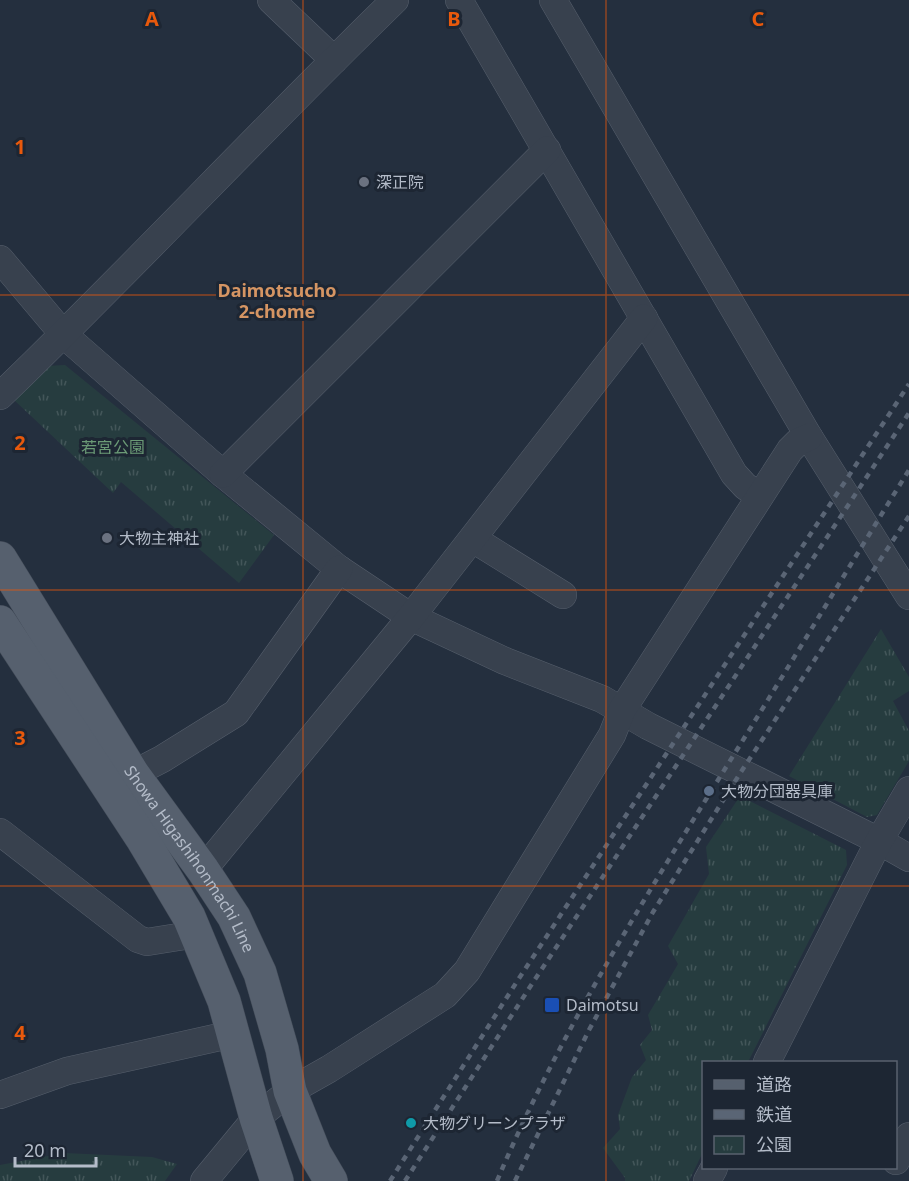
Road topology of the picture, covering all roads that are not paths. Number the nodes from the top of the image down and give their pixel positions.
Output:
1 (271, 0) edge
2 (395, 0) edge
3 (459, 0) edge
4 (553, 0) edge
5 (334, 60) junction
6 (547, 150) junction
7 (0, 259) edge
8 (644, 318) junction
9 (64, 335) junction
10 (0, 396) edge
11 (809, 437) junction
12 (223, 474) junction
13 (759, 496) junction
14 (473, 539) junction
15 (0, 558) edge
16 (339, 569) junction
17 (562, 595) dead end
18 (909, 596) edge
19 (411, 617) junction
20 (0, 622) edge
21 (622, 710) junction
22 (133, 774) junction
23 (909, 790) edge
24 (0, 832) edge
25 (879, 840) junction
26 (909, 858) edge
27 (203, 870) junction
28 (197, 934) junction
29 (233, 1034) junction
30 (768, 1061) edge
31 (290, 1091) junction
32 (0, 1095) edge
33 (256, 1118) junction
34 (909, 1136) edge
35 (897, 1159) edge
36 (204, 1181) edge
37 (278, 1181) edge
38 (331, 1181) edge

1 - 5 street
2 - 5 street
3 - 6 street
4 - 11 street
5 - 9 street
6 - 8 street
6 - 12 street
7 - 9 street
8 - 13 street
8 - 14 street
9 - 10 street
9 - 12 street
11 - 13 street
11 - 18 street
12 - 16 street
13 - 21 street
14 - 17 street
14 - 19 street
15 - 22 main road, Showa Higashihonmachi Line
16 - 19 street
16 - 22 street
19 - 21 street
19 - 27 street
20 - 28 main road, Showa Higashihonmachi Line
21 - 25 street
21 - 31 street
22 - 27 main road, Showa Higashihonmachi Line
23 - 25 street
24 - 28 street
25 - 26 street
25 - 30 street
27 - 31 main road, Showa Higashihonmachi Line
28 - 29 main road, Showa Higashihonmachi Line
29 - 32 street
29 - 33 main road, Showa Higashihonmachi Line
31 - 33 street
31 - 38 main road, Showa Higashihonmachi Line
33 - 36 street
33 - 37 main road, Showa Higashihonmachi Line
34 - 35 street

